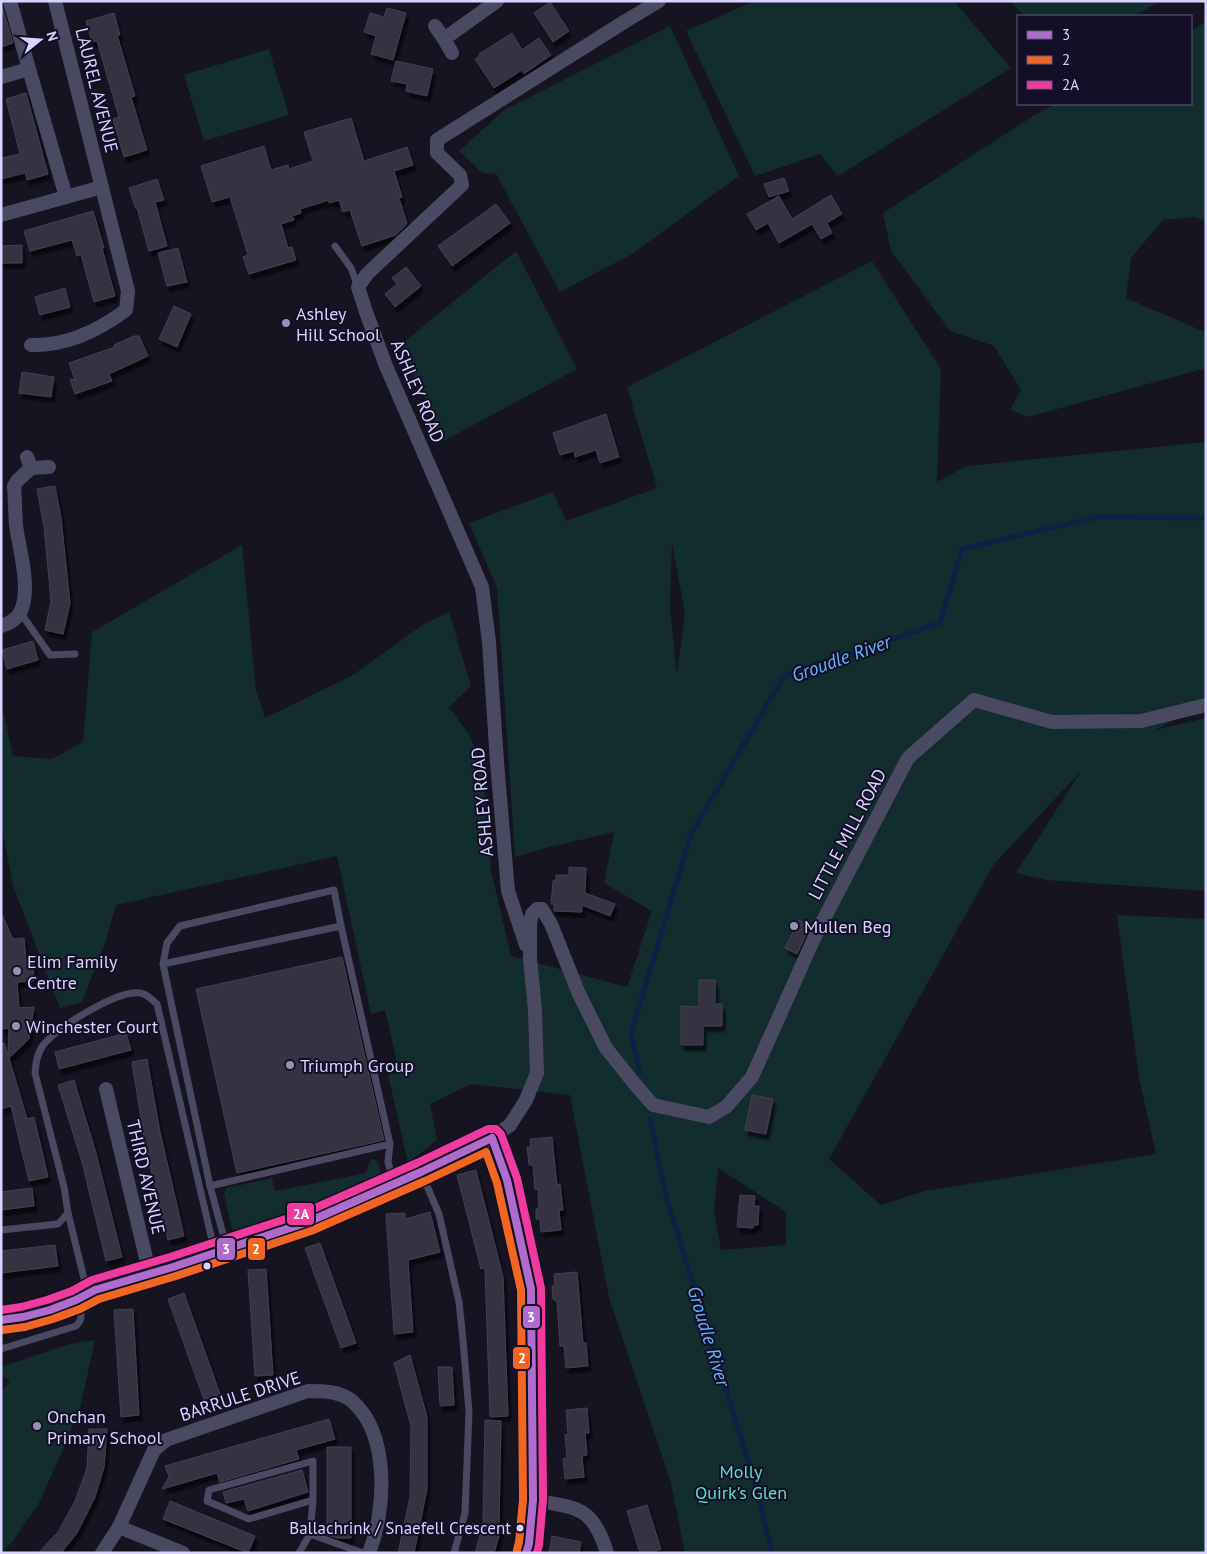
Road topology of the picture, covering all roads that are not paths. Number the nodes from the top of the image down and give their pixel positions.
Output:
1 (10, 1) edge
2 (55, 1) edge
3 (497, 1) edge
4 (659, 1) edge
5 (435, 26) dead end
6 (444, 39) junction
7 (452, 53) dead end
8 (29, 69) junction
9 (1, 77) edge
10 (102, 187) junction
11 (66, 197) junction
12 (1, 215) edge
13 (335, 246) dead end
14 (358, 287) junction
15 (31, 345) dead end
16 (49, 466) dead end
17 (20, 612) junction
18 (1, 626) edge
19 (75, 654) dead end
20 (1206, 706) edge
21 (340, 926) junction
22 (530, 958) junction
23 (163, 964) junction
24 (106, 1089) dead end
25 (492, 1138) junction
26 (390, 1144) junction
27 (421, 1172) junction
28 (394, 1184) junction
29 (210, 1186) junction
30 (68, 1213) junction
31 (1, 1230) edge
32 (221, 1251) junction
33 (150, 1275) junction
34 (82, 1297) junction
35 (1, 1320) edge
36 (1, 1349) edge
37 (313, 1500) junction
38 (533, 1500) junction
39 (119, 1527) junction
40 (310, 1534) junction
41 (102, 1553) edge
42 (183, 1553) edge
43 (299, 1553) edge
44 (363, 1553) edge
45 (369, 1553) edge
46 (454, 1553) edge
47 (526, 1553) edge
48 (607, 1553) edge

1 - 8 street
2 - 10 street, LAUREL AVENUE
3 - 6 street
4 - 14 street
5 - 6 street
6 - 7 street
8 - 9 street
8 - 11 street
10 - 11 street
10 - 15 street, LAUREL AVENUE
11 - 12 street
13 - 14 lane
14 - 22 street, ASHLEY ROAD
16 - 17 street
17 - 18 street
17 - 19 lane
20 - 22 street, LITTLE MILL ROAD
21 - 23 lane
21 - 23 lane
21 - 26 lane
22 - 25 street
23 - 29 lane
24 - 33 street, THIRD AVENUE
25 - 27 street
25 - 38 street
26 - 28 lane
26 - 29 lane
27 - 28 street
27 - 46 lane
28 - 32 street
29 - 32 lane
30 - 31 lane
30 - 32 lane
30 - 34 lane
32 - 33 street
33 - 34 street
34 - 35 street
34 - 36 lane
37 - 37 lane
37 - 40 lane
38 - 47 street
38 - 48 street
39 - 41 street, BARRULE DRIVE
39 - 42 street
39 - 45 street, BARRULE DRIVE
40 - 43 lane
40 - 44 lane

